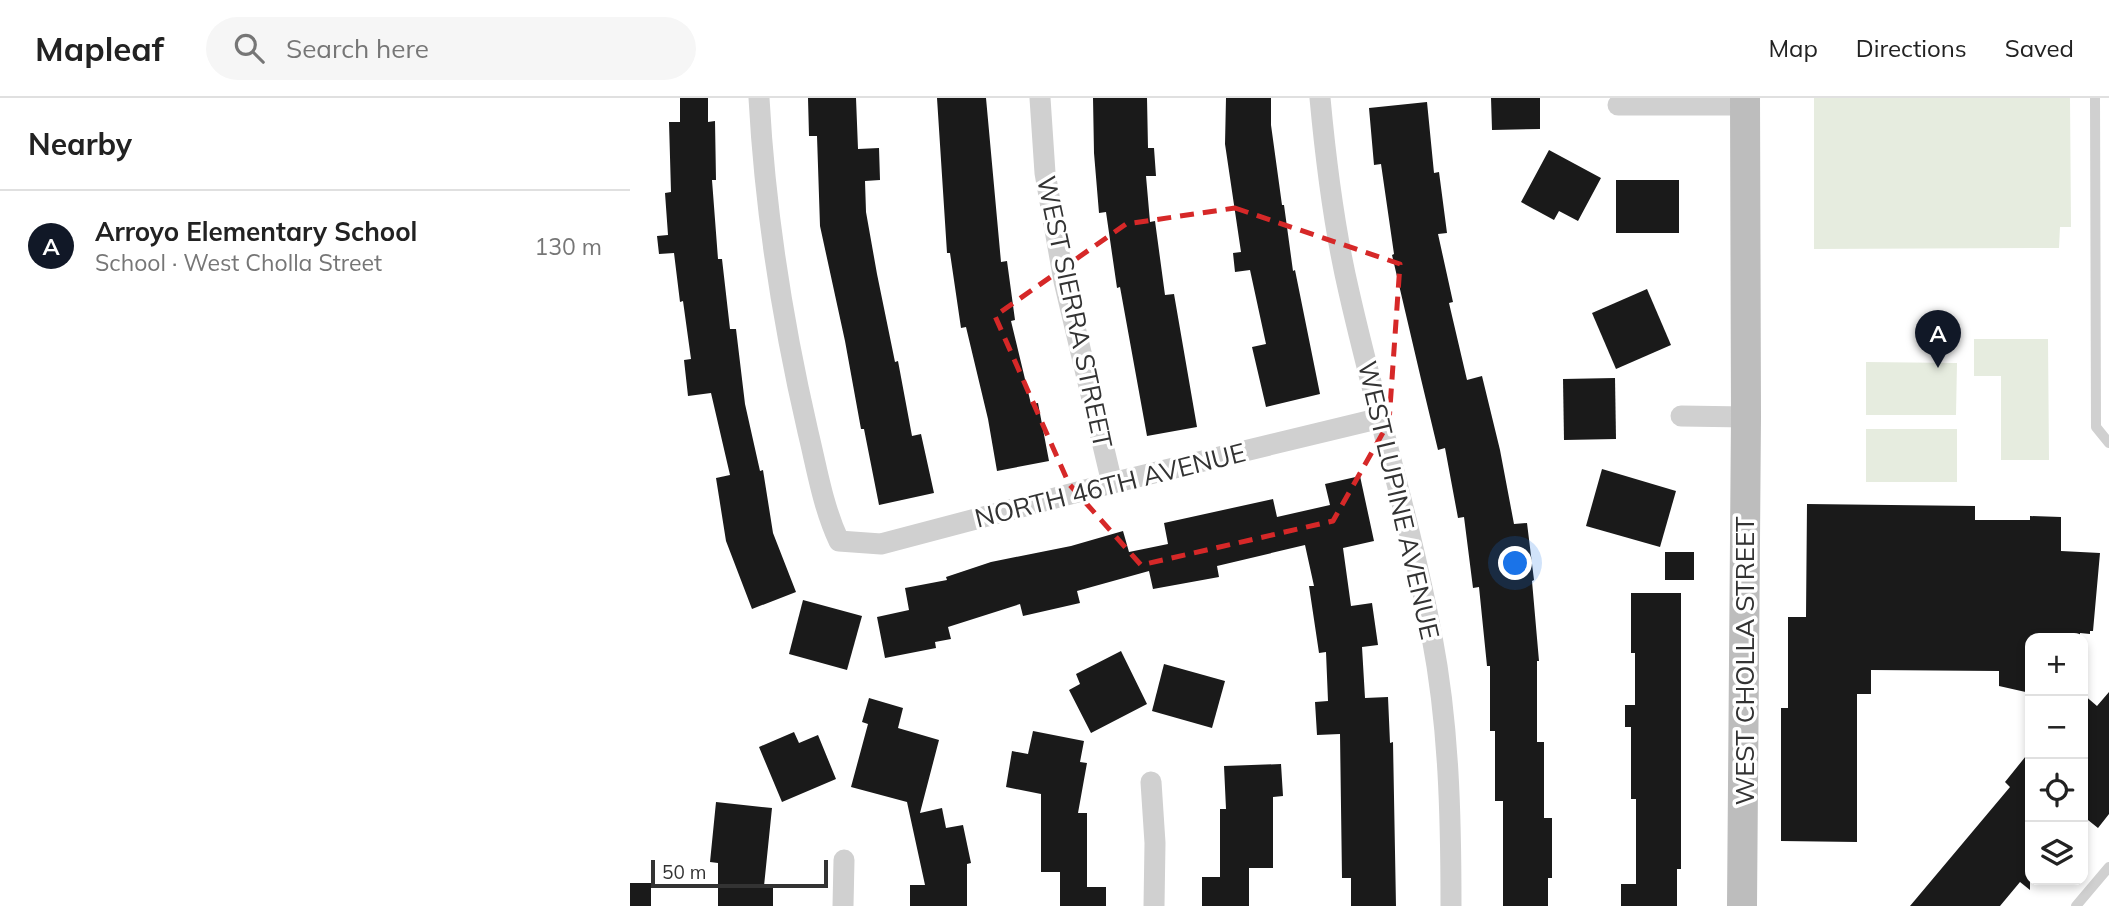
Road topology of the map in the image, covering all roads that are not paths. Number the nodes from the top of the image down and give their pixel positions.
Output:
1 (759, 98) edge
2 (1040, 98) edge
3 (1320, 98) edge
4 (2095, 98) edge
5 (1745, 101) edge
6 (1618, 105) dead end
7 (1681, 416) dead end
8 (1746, 417) junction
9 (1381, 418) junction
10 (2109, 443) edge
11 (1112, 483) junction
12 (1152, 782) dead end
13 (844, 860) dead end
14 (2109, 867) edge
15 (843, 906) edge
16 (1154, 906) edge
17 (1451, 906) edge
18 (1742, 906) edge
19 (2076, 906) edge

1 - 11 street, NORTH 46TH AVENUE
2 - 11 street, WEST SIERRA STREET
3 - 9 street, WEST LUPINE AVENUE
4 - 10 lane
5 - 6 street
5 - 8 street, WEST CHOLLA STREET
7 - 8 street
8 - 18 street, WEST CHOLLA STREET
9 - 11 street, NORTH 46TH AVENUE
9 - 17 street, WEST LUPINE AVENUE
12 - 16 street
13 - 15 street
14 - 19 lane

